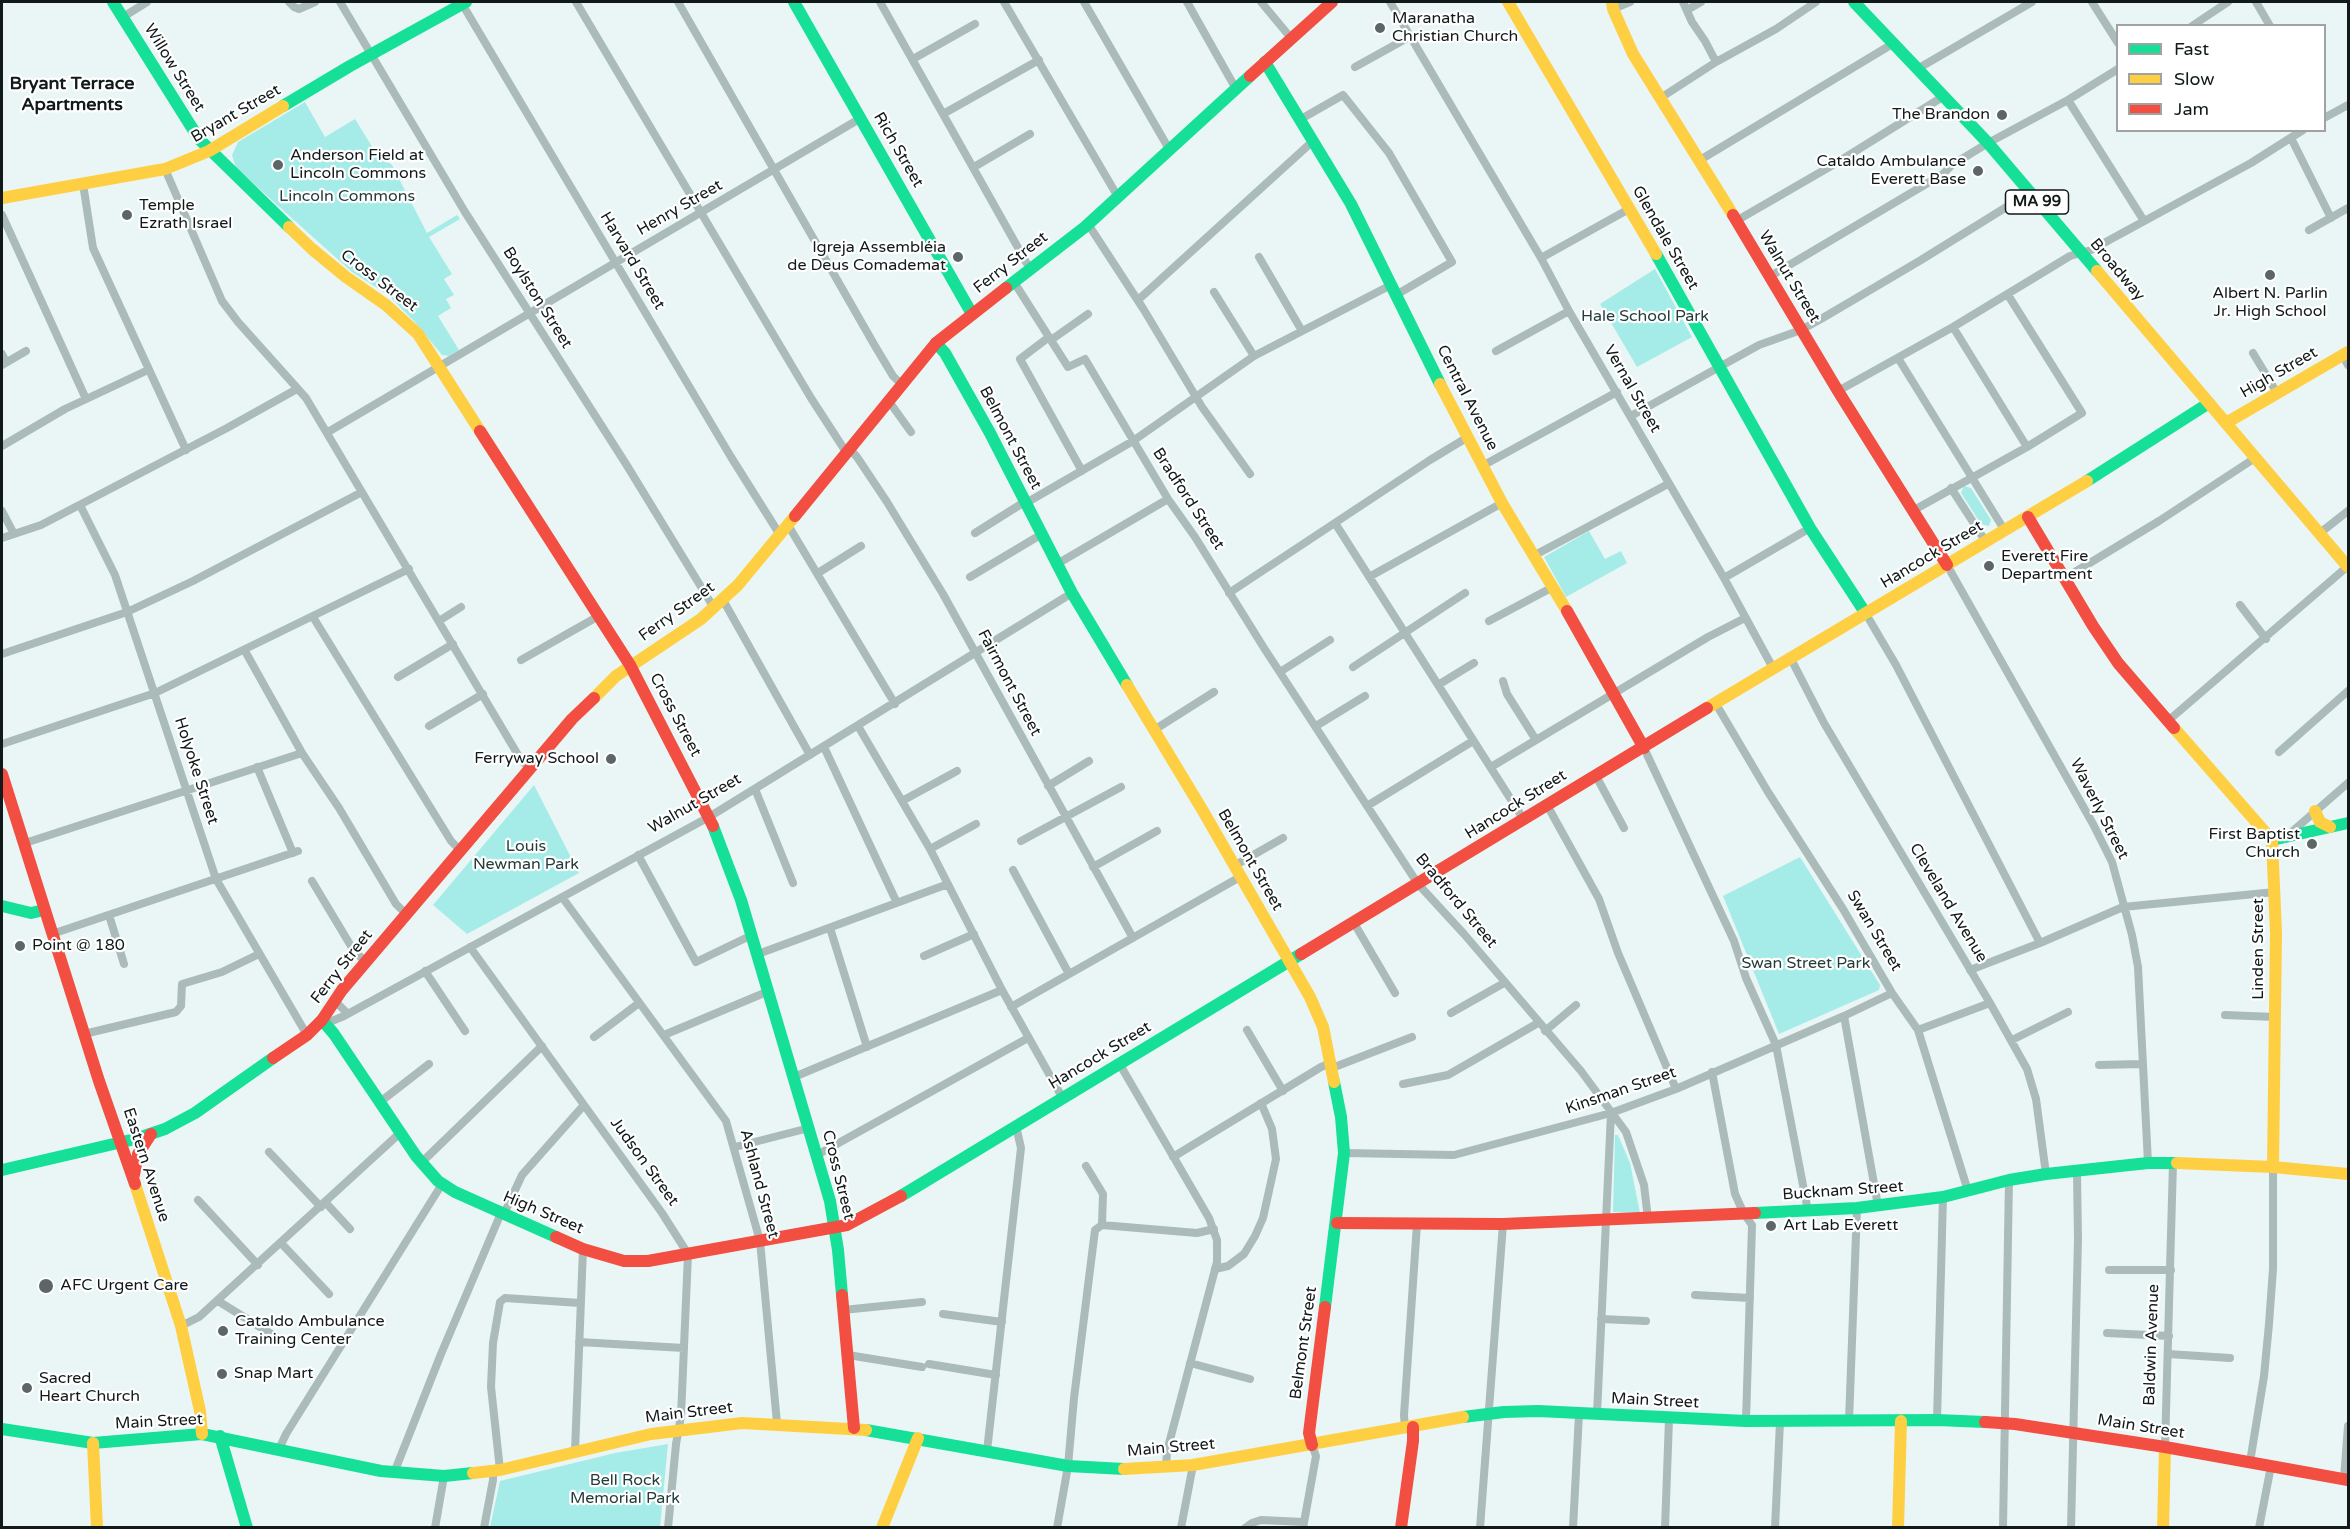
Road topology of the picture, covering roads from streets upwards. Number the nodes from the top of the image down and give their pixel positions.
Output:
1 (113, 2) edge
2 (147, 2) edge
3 (289, 2) edge
4 (315, 2) edge
5 (340, 2) edge
6 (463, 2) edge
7 (576, 2) edge
8 (678, 2) edge
9 (880, 2) edge
10 (1004, 2) edge
11 (1084, 2) edge
12 (1187, 2) edge
13 (1261, 2) edge
14 (1332, 2) edge
15 (1390, 2) edge
16 (1508, 2) edge
17 (1630, 2) edge
18 (1701, 2) edge
19 (1816, 2) edge
20 (2032, 2) edge
21 (2092, 2) edge
22 (2228, 2) edge
23 (2256, 2) edge
24 (799, 3) edge
25 (1858, 3) edge
26 (1613, 5) edge
27 (1685, 6) edge
28 (123, 17) junction
29 (975, 24) dead end
30 (2195, 24) edge
31 (2269, 24) edge
32 (1411, 36) junction
33 (1290, 38) junction
34 (2116, 40) edge
35 (1894, 43) junction
36 (371, 55) junction
37 (913, 59) junction
38 (1039, 60) junction
39 (1265, 62) junction
40 (1716, 62) junction
41 (1355, 67) dead end
42 (1919, 68) junction
43 (2116, 70) edge
44 (1236, 89) junction
45 (1944, 96) junction
46 (1662, 97) junction
47 (2068, 100) junction
48 (2349, 105) edge
49 (943, 114) junction
50 (2326, 117) edge
51 (861, 118) junction
52 (1301, 119) junction
53 (2300, 132) edge
54 (1030, 134) dead end
55 (2291, 138) junction
56 (1313, 141) junction
57 (1988, 143) junction
58 (1169, 149) junction
59 (209, 151) junction
60 (1700, 160) junction
61 (974, 167) junction
62 (165, 168) junction
63 (774, 169) junction
64 (83, 184) junction
65 (2029, 193) junction
66 (1118, 197) junction
67 (2, 198) edge
68 (1629, 208) junction
69 (2349, 208) edge
70 (702, 213) junction
71 (2, 214) edge
72 (2331, 218) junction
73 (1736, 220) junction
74 (2144, 221) junction
75 (1088, 224) junction
76 (2309, 230) dead end
77 (2081, 253) junction
78 (1259, 257) dead end
79 (1541, 258) junction
80 (615, 263) junction
81 (1030, 269) junction
82 (1769, 277) junction
83 (1014, 282) junction
84 (1394, 290) junction
85 (1215, 292) dead end
86 (2008, 295) junction
87 (1138, 300) junction
88 (1569, 311) junction
89 (529, 314) junction
90 (972, 314) junction
91 (1088, 314) dead end
92 (1953, 327) junction
93 (1801, 330) junction
94 (1302, 331) junction
95 (1050, 338) junction
96 (936, 343) junction
97 (26, 351) dead end
98 (1496, 351) dead end
99 (2253, 353) dead end
100 (1254, 356) junction
101 (1898, 358) junction
102 (2347, 358) edge
103 (3, 361) edge
104 (1720, 366) junction
105 (439, 367) junction
106 (148, 370) junction
107 (901, 384) junction
108 (297, 389) junction
109 (1838, 391) junction
110 (1617, 392) junction
111 (2277, 393) junction
112 (1197, 398) junction
113 (86, 399) junction
114 (888, 400) junction
115 (2209, 403) junction
116 (1631, 416) junction
117 (2226, 423) junction
118 (328, 432) junction
119 (911, 432) dead end
120 (1468, 437) junction
121 (1133, 441) junction
122 (2, 446) edge
123 (2028, 447) junction
124 (186, 450) junction
125 (847, 450) junction
126 (2255, 458) junction
127 (1484, 465) junction
128 (1082, 471) junction
129 (1250, 474) dead end
130 (1971, 478) junction
131 (1668, 484) junction
132 (1951, 488) junction
133 (362, 492) junction
134 (1168, 499) junction
135 (1026, 502) junction
136 (1502, 503) junction
137 (80, 505) junction
138 (1914, 510) junction
139 (2, 511) edge
140 (2349, 511) edge
141 (2028, 517) junction
142 (1335, 523) junction
143 (788, 525) junction
144 (1810, 528) junction
145 (2005, 531) junction
146 (2320, 532) junction
147 (975, 533) dead end
148 (14, 534) junction
149 (1042, 534) junction
150 (780, 535) junction
151 (2, 538) edge
152 (1986, 542) junction
153 (861, 546) dead end
154 (1536, 555) junction
155 (1057, 564) junction
156 (1947, 565) junction
157 (2348, 567) edge
158 (409, 569) junction
159 (818, 573) junction
160 (970, 577) dead end
161 (1369, 577) junction
162 (1724, 578) junction
163 (2065, 578) junction
164 (1553, 587) junction
165 (1229, 592) junction
166 (1072, 593) junction
167 (1465, 593) dead end
168 (719, 604) junction
169 (2240, 605) dead end
170 (461, 608) dead end
171 (127, 612) junction
172 (1866, 614) junction
173 (313, 617) junction
174 (597, 617) junction
175 (1745, 618) junction
176 (439, 621) junction
177 (1489, 621) dead end
178 (1404, 632) junction
179 (2266, 639) junction
180 (1330, 640) dead end
181 (453, 644) junction
182 (245, 651) junction
183 (975, 653) junction
184 (2, 654) edge
185 (1791, 659) junction
186 (521, 660) dead end
187 (1474, 663) dead end
188 (630, 665) junction
189 (1353, 667) dead end
190 (1773, 668) junction
191 (1280, 672) junction
192 (398, 677) dead end
193 (1503, 681) dead end
194 (1438, 685) junction
195 (2349, 691) edge
196 (1214, 692) dead end
197 (155, 693) junction
198 (483, 694) junction
199 (1614, 695) junction
200 (1365, 696) dead end
201 (895, 704) junction
202 (1716, 704) junction
203 (2169, 720) junction
204 (429, 726) dead end
205 (858, 726) junction
206 (1316, 726) junction
207 (1154, 730) junction
208 (1536, 740) junction
209 (1473, 741) junction
210 (2, 744) edge
211 (824, 747) junction
212 (1644, 748) junction
213 (2279, 752) dead end
214 (302, 753) junction
215 (810, 755) junction
216 (1089, 761) dead end
217 (257, 767) junction
218 (1491, 767) junction
219 (529, 768) junction
220 (957, 771) dead end
221 (2, 774) edge
222 (1596, 776) junction
223 (2349, 783) edge
224 (1048, 786) junction
225 (1121, 787) dead end
226 (755, 789) junction
227 (186, 790) junction
228 (902, 801) junction
229 (1547, 805) junction
230 (1367, 806) junction
231 (2315, 811) junction
232 (1066, 816) junction
233 (709, 817) junction
234 (1524, 819) junction
235 (2349, 823) edge
236 (976, 824) dead end
237 (2330, 827) junction
238 (1624, 828) dead end
239 (1157, 831) dead end
240 (1283, 838) dead end
241 (2278, 839) junction
242 (1021, 841) dead end
243 (25, 843) junction
244 (930, 849) junction
245 (460, 850) junction
246 (638, 855) junction
247 (1234, 866) junction
248 (1093, 867) junction
249 (1013, 870) dead end
250 (1240, 877) junction
251 (216, 879) junction
252 (312, 880) dead end
253 (793, 883) dead end
254 (948, 884) junction
255 (1418, 885) junction
256 (2275, 892) junction
257 (562, 897) junction
258 (897, 903) junction
259 (2, 906) edge
260 (2123, 906) junction
261 (44, 910) junction
262 (406, 914) junction
263 (108, 915) junction
264 (1354, 923) junction
265 (830, 928) junction
266 (52, 934) junction
267 (974, 934) junction
268 (752, 935) junction
269 (1133, 938) junction
270 (2040, 943) junction
271 (470, 947) junction
272 (259, 954) junction
273 (758, 954) junction
274 (924, 956) dead end
275 (1288, 961) junction
276 (366, 962) junction
277 (124, 964) dead end
278 (1970, 970) junction
279 (425, 971) junction
280 (1069, 974) junction
281 (1504, 982) junction
282 (1002, 990) junction
283 (769, 991) junction
284 (1395, 993) dead end
285 (1892, 993) junction
286 (334, 1000) junction
287 (639, 1003) junction
288 (1990, 1004) junction
289 (1576, 1005) dead end
290 (1011, 1007) junction
291 (2068, 1012) dead end
292 (1452, 1013) dead end
293 (348, 1014) junction
294 (2225, 1015) dead end
295 (1844, 1017) junction
296 (2275, 1017) junction
297 (322, 1020) junction
298 (1538, 1023) junction
299 (465, 1030) dead end
300 (1247, 1030) dead end
301 (1918, 1030) junction
302 (1545, 1031) junction
303 (84, 1035) junction
304 (307, 1035) junction
305 (664, 1035) junction
306 (1412, 1036) dead end
307 (594, 1037) dead end
308 (1028, 1038) junction
309 (2012, 1040) junction
310 (1776, 1045) junction
311 (542, 1046) junction
312 (867, 1047) junction
313 (1119, 1063) junction
314 (429, 1064) dead end
315 (2142, 1064) junction
316 (2099, 1065) dead end
317 (1331, 1066) junction
318 (1712, 1072) junction
319 (794, 1077) junction
320 (1402, 1084) dead end
321 (1676, 1089) junction
322 (1283, 1091) junction
323 (1062, 1097) junction
324 (380, 1102) junction
325 (1262, 1103) junction
326 (584, 1105) junction
327 (1611, 1113) junction
328 (1016, 1126) junction
329 (809, 1128) junction
330 (400, 1133) junction
331 (151, 1134) junction
332 (122, 1142) junction
333 (735, 1147) junction
334 (269, 1152) dead end
335 (1344, 1154) junction
336 (817, 1155) junction
337 (1173, 1157) junction
338 (2173, 1162) junction
339 (421, 1163) junction
340 (2148, 1163) junction
341 (1086, 1166) dead end
342 (2273, 1167) junction
343 (2, 1170) edge
344 (2077, 1172) junction
345 (2046, 1174) junction
346 (2349, 1174) edge
347 (134, 1180) junction
348 (2009, 1180) junction
349 (442, 1184) junction
350 (1968, 1191) junction
351 (1943, 1197) junction
352 (198, 1200) dead end
353 (323, 1205) junction
354 (1878, 1206) junction
355 (1857, 1208) junction
356 (1808, 1210) junction
357 (502, 1214) junction
358 (1744, 1214) junction
359 (1648, 1219) junction
360 (1606, 1220) junction
361 (1337, 1223) junction
362 (1417, 1224) junction
363 (1503, 1224) junction
364 (1102, 1225) junction
365 (350, 1228) dead end
366 (835, 1228) junction
367 (1214, 1229) junction
368 (760, 1241) junction
369 (281, 1243) junction
370 (583, 1249) junction
371 (688, 1254) junction
372 (258, 1265) junction
373 (1215, 1269) junction
374 (2109, 1270) dead end
375 (2171, 1270) junction
376 (329, 1294) dead end
377 (1695, 1295) dead end
378 (1750, 1298) junction
379 (218, 1301) junction
380 (922, 1302) dead end
381 (580, 1303) junction
382 (843, 1310) junction
383 (943, 1314) dead end
384 (1601, 1319) junction
385 (1646, 1321) dead end
386 (1002, 1322) junction
387 (181, 1326) junction
388 (2107, 1333) dead end
389 (2169, 1336) junction
390 (281, 1340) dead end
391 (579, 1342) junction
392 (684, 1348) junction
393 (2168, 1354) junction
394 (848, 1355) junction
395 (2230, 1358) dead end
396 (1190, 1363) junction
397 (996, 1375) junction
398 (1250, 1379) dead end
399 (1488, 1413) junction
400 (1579, 1413) junction
401 (1597, 1414) junction
402 (1669, 1419) junction
403 (1937, 1419) junction
404 (1746, 1421) junction
405 (1849, 1421) junction
406 (1901, 1421) junction
407 (1780, 1422) junction
408 (777, 1423) junction
409 (2006, 1423) junction
410 (2349, 1426) edge
411 (1409, 1427) junction
412 (854, 1428) junction
413 (2, 1429) edge
414 (679, 1429) junction
415 (2072, 1433) junction
416 (202, 1434) junction
417 (220, 1436) junction
418 (918, 1438) junction
419 (93, 1443) junction
420 (1312, 1445) junction
421 (2166, 1447) junction
422 (279, 1449) junction
423 (575, 1451) junction
424 (987, 1451) junction
425 (2250, 1462) junction
426 (1193, 1465) junction
427 (1068, 1466) junction
428 (2271, 1466) junction
429 (1167, 1468) junction
430 (496, 1470) junction
431 (394, 1473) junction
432 (444, 1476) junction
433 (2346, 1480) edge
434 (1303, 1525) edge
435 (97, 1527) edge
436 (247, 1527) edge
437 (435, 1527) edge
438 (484, 1527) edge
439 (668, 1527) edge
440 (885, 1527) edge
441 (1057, 1527) edge
442 (1181, 1527) edge
443 (1245, 1527) edge
444 (1401, 1527) edge
445 (1480, 1527) edge
446 (1573, 1527) edge
447 (1665, 1527) edge
448 (1775, 1527) edge
449 (1898, 1527) edge
450 (2003, 1527) edge
451 (2070, 1527) edge
452 (2163, 1527) edge
453 (2259, 1527) edge

1 - 28 street, Willow Street
2 - 28 street
3 - 4 street
5 - 36 street, Boylston Street
6 - 36 street, Bryant Street
6 - 80 street, Harvard Street
7 - 70 street, Fairmont Street
8 - 63 street
9 - 37 street
10 - 38 street
11 - 58 street
12 - 44 street
13 - 33 street
14 - 33 street, Ferry Street
15 - 32 street, Vernal Street
16 - 68 street, Glendale Street
17 - 26 street
18 - 27 street
19 - 40 street
20 - 42 street
21 - 34 street
22 - 30 street
23 - 31 street
24 - 51 street, Rich Street
25 - 35 street, Broadway / MA 99
26 - 46 street, Walnut Street
27 - 40 street
28 - 59 street, Willow Street
29 - 37 street
32 - 41 street
32 - 79 street, Vernal Street
33 - 39 street, Ferry Street
35 - 42 street, Broadway / MA 99
35 - 60 street
36 - 59 street, Bryant Street
36 - 89 street, Boylston Street
37 - 49 street
38 - 49 street
38 - 66 street
39 - 44 street, Ferry Street
39 - 52 street, Central Avenue
40 - 46 street
42 - 45 street, Broadway / MA 99
43 - 47 street
44 - 58 street, Ferry Street
45 - 57 street, Broadway / MA 99
45 - 73 street
46 - 60 street, Walnut Street
47 - 57 street
47 - 74 street
48 - 50 street
49 - 61 street
51 - 63 street, Henry Street
51 - 90 street, Rich Street
52 - 56 street, Central Avenue
52 - 84 street
53 - 55 street
54 - 61 street
55 - 72 street
55 - 74 street
56 - 84 street, Central Avenue
56 - 87 street
57 - 65 street, Broadway / MA 99
57 - 82 street
58 - 66 street, Ferry Street
59 - 62 street, Bryant Street
59 - 105 street, Cross Street
60 - 73 street, Walnut Street
61 - 81 street
62 - 64 street, Bryant Street
62 - 108 street
63 - 70 street, Henry Street
63 - 107 street
64 - 67 street, Bryant Street
64 - 106 street
65 - 77 street, Broadway / MA 99
65 - 93 street
66 - 75 street, Ferry Street
68 - 79 street
68 - 104 street, Glendale Street
69 - 72 street
70 - 80 street, Henry Street
70 - 125 street, Fairmont Street
71 - 113 street
72 - 76 street
73 - 82 street, Walnut Street
74 - 77 street
75 - 81 street, Ferry Street
75 - 87 street
77 - 86 street
77 - 115 street, Broadway / MA 99
78 - 94 street
79 - 88 street, Vernal Street
80 - 89 street, Henry Street
80 - 150 street, Harvard Street
81 - 83 street, Ferry Street
82 - 93 street, Walnut Street
83 - 90 street, Ferry Street
83 - 95 street
84 - 94 street
84 - 120 street, Central Avenue
85 - 100 street
86 - 92 street
86 - 123 street
87 - 112 street
88 - 98 street
88 - 110 street, Vernal Street
89 - 105 street, Henry Street
89 - 168 street, Boylston Street
90 - 96 street, Ferry Street
91 - 95 street
92 - 101 street
92 - 123 street
93 - 104 street
93 - 109 street, Walnut Street
94 - 100 street
95 - 121 street, Bradford Street
95 - 128 street
96 - 107 street, Ferry Street
96 - 135 street, Belmont Street
97 - 103 street
99 - 111 street
100 - 112 street
101 - 109 street
101 - 130 street
102 - 111 street, High Street
104 - 116 street
104 - 144 street, Glendale Street
105 - 118 street, Henry Street
105 - 174 street, Cross Street
106 - 113 street
106 - 124 street
107 - 114 street, Ferry Street
108 - 118 street
108 - 124 street
109 - 138 street, Walnut Street
110 - 116 street, Vernal Street
110 - 127 street
111 - 117 street, High Street
112 - 121 street
112 - 129 street
113 - 122 street
114 - 119 street
114 - 125 street, Ferry Street
115 - 117 street, Broadway / MA 99
115 - 141 street, Hancock Street
116 - 131 street, Vernal Street
117 - 126 street, Broadway / MA 99
118 - 133 street
120 - 127 street, Central Avenue
120 - 142 street
121 - 128 street
121 - 134 street, Bradford Street
123 - 130 street
124 - 137 street
125 - 143 street, Ferry Street
125 - 183 street, Fairmont Street
126 - 146 street, Broadway / MA 99
126 - 163 street
127 - 136 street, Central Avenue
128 - 135 street
130 - 132 street
130 - 145 street
131 - 154 street
131 - 162 street, Vernal Street
132 - 138 street
132 - 152 street
133 - 158 street
133 - 171 street
134 - 155 street
134 - 165 street, Bradford Street
135 - 147 street
135 - 149 street, Belmont Street
136 - 154 street, Central Avenue
136 - 161 street
137 - 148 street
137 - 171 street, Holyoke Street
138 - 156 street, Walnut Street
139 - 148 street
140 - 146 street
141 - 145 street, Hancock Street
141 - 163 street
142 - 161 street
142 - 165 street
143 - 150 street, Ferry Street
143 - 159 street
144 - 162 street
144 - 172 street, Glendale Street
145 - 152 street, Hancock Street
146 - 157 street, Broadway / MA 99
148 - 151 street
149 - 155 street, Belmont Street
149 - 160 street
150 - 168 street, Ferry Street
152 - 156 street, Hancock Street
153 - 159 street
154 - 164 street, Central Avenue
155 - 166 street, Belmont Street
156 - 172 street, Hancock Street
156 - 260 street, Waverly Street
157 - 179 street
158 - 173 street
158 - 176 street
159 - 201 street
161 - 178 street
162 - 175 street, Vernal Street
163 - 203 street
164 - 177 street
164 - 199 street, Central Avenue
165 - 191 street, Bradford Street
166 - 183 street, Walnut Street
166 - 207 street, Belmont Street
167 - 178 street
168 - 188 street, Ferry Street
168 - 215 street, Boylston Street
169 - 179 street
170 - 176 street
171 - 184 street
171 - 197 street, Holyoke Street
172 - 185 street, Hancock Street
172 - 270 street
173 - 182 street
173 - 245 street
174 - 186 street
174 - 188 street, Cross Street
175 - 190 street, Vernal Street
175 - 199 street
176 - 181 street
178 - 189 street
178 - 194 street
179 - 203 street
180 - 191 street
181 - 192 street
181 - 198 street
182 - 197 street
182 - 214 street
183 - 201 street, Walnut Street
183 - 224 street, Fairmont Street
185 - 190 street, Hancock Street
185 - 278 street, Cleveland Avenue
187 - 194 street
188 - 219 street, Ferry Street
188 - 233 street, Cross Street
190 - 202 street, Hancock Street
191 - 206 street, Bradford Street
193 - 208 street
194 - 209 street
195 - 213 street
196 - 207 street
197 - 210 street
197 - 227 street, Holyoke Street
198 - 204 street
198 - 219 street
199 - 208 street
199 - 212 street, Central Avenue
200 - 206 street
201 - 205 street, Walnut Street
202 - 212 street, Hancock Street
202 - 285 street, Swan Street
203 - 241 street
205 - 211 street, Walnut Street
205 - 228 street
206 - 230 street, Bradford Street
207 - 247 street, Belmont Street
208 - 218 street
209 - 218 street
209 - 230 street
211 - 215 street, Walnut Street
211 - 258 street
212 - 222 street, Hancock Street
212 - 310 street
214 - 217 street
214 - 262 street
215 - 226 street, Walnut Street
216 - 224 street
217 - 227 street
217 - 251 street
218 - 234 street
219 - 245 street, Ferry Street
220 - 228 street
221 - 243 street, Eastern Avenue
222 - 229 street, Hancock Street
222 - 238 street
223 - 231 street
224 - 232 street, Fairmont Street
225 - 232 street
226 - 233 street, Walnut Street
226 - 253 street
227 - 243 street
227 - 251 street, Holyoke Street
228 - 244 street
229 - 234 street, Hancock Street
229 - 321 street
230 - 255 street, Bradford Street
231 - 237 street
231 - 241 street
232 - 242 street
232 - 248 street, Fairmont Street
233 - 246 street, Walnut Street
233 - 268 street, Cross Street
234 - 255 street, Hancock Street
235 - 237 street
236 - 244 street
237 - 241 street
239 - 248 street
240 - 247 street
241 - 256 street, Linden Street
243 - 261 street, Eastern Avenue
244 - 254 street
245 - 262 street, Ferry Street
246 - 257 street, Walnut Street
246 - 268 street
247 - 250 street, Belmont Street
248 - 269 street, Fairmont Street
249 - 280 street
250 - 269 street
250 - 275 street, Belmont Street
251 - 263 street
251 - 272 street, Holyoke Street
252 - 276 street
254 - 258 street
254 - 267 street
255 - 264 street, Hancock Street
255 - 281 street, Bradford Street
256 - 260 street
256 - 296 street, Linden Street
257 - 271 street, Walnut Street
257 - 287 street, Ashland Street
258 - 265 street
259 - 261 street
260 - 270 street
260 - 315 street, Waverly Street
261 - 266 street, Eastern Avenue
262 - 276 street, Ferry Street
263 - 266 street
263 - 277 street
264 - 275 street, Hancock Street
264 - 284 street
265 - 273 street
265 - 312 street
266 - 303 street, Eastern Avenue
267 - 274 street
267 - 282 street
268 - 273 street, Cross Street
269 - 280 street
270 - 278 street
271 - 279 street, Walnut Street
271 - 311 street, Judson Street
272 - 303 street
272 - 304 street, Holyoke Street
273 - 283 street, Cross Street
275 - 313 street, Hancock Street
275 - 317 street, Belmont Street
276 - 286 street, Ferry Street
278 - 288 street, Cleveland Avenue
279 - 293 street, Walnut Street
279 - 299 street
280 - 290 street
281 - 292 street
281 - 298 street, Bradford Street
282 - 290 street
282 - 312 street
283 - 305 street
283 - 319 street, Cross Street
285 - 295 street, Kinsman Street
285 - 301 street, Swan Street
286 - 293 street
286 - 297 street, Ferry Street
287 - 305 street, Ashland Street
287 - 307 street
288 - 301 street
288 - 309 street, Cleveland Avenue
289 - 302 street
290 - 308 street
291 - 309 street
293 - 297 street, Walnut Street
294 - 296 street
295 - 310 street, Kinsman Street
295 - 354 street
296 - 342 street, Linden Street
297 - 304 street, Ferry Street
297 - 324 street, High Street
298 - 302 street, Bradford Street
298 - 320 street
300 - 322 street
301 - 350 street, Swan Street
302 - 327 street, Bradford Street
303 - 332 street, Eastern Avenue
304 - 331 street, Ferry Street
305 - 333 street, Ashland Street
306 - 317 street
308 - 323 street
308 - 336 street
309 - 345 street, Cleveland Avenue
310 - 318 street, Kinsman Street
310 - 356 street
311 - 326 street, Judson Street
311 - 339 street
312 - 319 street
313 - 323 street, Hancock Street
313 - 337 street
314 - 324 street
315 - 316 street
315 - 340 street, Waverly Street
317 - 322 street
317 - 335 street, Belmont Street
318 - 321 street, Kinsman Street
318 - 358 street
319 - 329 street, Cross Street
321 - 327 street, Kinsman Street
322 - 325 street
323 - 328 street, Hancock Street
324 - 330 street, High Street
325 - 337 street
325 - 373 street
326 - 357 street
326 - 371 street, Judson Street
327 - 335 street, Kinsman Street
327 - 359 street, Bradford Street
327 - 360 street
328 - 366 street, Hancock Street
328 - 386 street
329 - 333 street
329 - 336 street, Cross Street
330 - 339 street, High Street
330 - 353 street
331 - 332 street, Ferry Street
331 - 347 street
332 - 343 street, Ferry Street
332 - 347 street, Eastern Avenue
333 - 368 street, Ashland Street
334 - 353 street
335 - 361 street, Belmont Street
336 - 366 street, Cross Street
337 - 367 street
338 - 340 street, Bucknam Street
338 - 342 street, Bucknam Street
338 - 375 street, Baldwin Avenue
339 - 349 street, High Street
340 - 344 street, Bucknam Street
341 - 364 street
342 - 346 street, Bucknam Street
342 - 425 street, Linden Street
344 - 345 street, Bucknam Street
344 - 415 street
345 - 348 street, Bucknam Street
347 - 387 street, Eastern Avenue
348 - 350 street, Bucknam Street
348 - 409 street
349 - 357 street, High Street
349 - 422 street
350 - 351 street, Bucknam Street
351 - 354 street, Bucknam Street
351 - 403 street
352 - 372 street
353 - 365 street
353 - 369 street
354 - 355 street, Bucknam Street
355 - 356 street, Bucknam Street
355 - 405 street
356 - 358 street, Bucknam Street
357 - 370 street, High Street
357 - 431 street
358 - 359 street, Bucknam Street
358 - 378 street
359 - 360 street, Bucknam Street
360 - 363 street, Bucknam Street
360 - 384 street
361 - 362 street, Bucknam Street
361 - 420 street, Belmont Street
362 - 363 street, Bucknam Street
362 - 411 street
363 - 399 street
364 - 367 street
364 - 427 street
366 - 368 street, High Street
366 - 382 street, Cross Street
367 - 373 street
368 - 371 street, High Street
368 - 408 street, Ashland Street
369 - 372 street
369 - 376 street
370 - 371 street, High Street
370 - 381 street
371 - 392 street
372 - 379 street
373 - 396 street
374 - 375 street
375 - 389 street, Baldwin Avenue
377 - 378 street
378 - 404 street
379 - 387 street
379 - 390 street
380 - 382 street
381 - 391 street
381 - 430 street
382 - 394 street, Cross Street
383 - 386 street
384 - 385 street
384 - 401 street
386 - 397 street
387 - 416 street, Eastern Avenue
388 - 389 street
389 - 393 street, Baldwin Avenue
391 - 392 street
391 - 423 street
392 - 414 street
393 - 395 street
393 - 421 street, Baldwin Avenue
394 - 397 street
394 - 412 street, Cross Street
396 - 398 street
396 - 429 street
397 - 424 street
399 - 400 street, Main Street
399 - 411 street, Main Street
399 - 445 street
400 - 401 street, Main Street
400 - 446 street
401 - 402 street, Main Street
402 - 404 street, Main Street
402 - 447 street
403 - 406 street, Main Street
403 - 409 street, Main Street
404 - 407 street, Main Street
405 - 406 street, Main Street
405 - 407 street, Main Street
406 - 449 street
407 - 448 street
408 - 412 street, Main Street
408 - 414 street, Main Street
409 - 415 street, Main Street
409 - 450 street
410 - 433 street
411 - 420 street, Main Street
411 - 444 street
412 - 418 street, Main Street
413 - 419 street, Main Street
414 - 423 street, Main Street
414 - 439 street
415 - 421 street, Main Street
415 - 451 street
416 - 417 street, Main Street
416 - 419 street, Main Street
417 - 422 street, Main Street
417 - 436 street
418 - 424 street, Main Street
418 - 440 street
419 - 435 street
420 - 426 street, Main Street
420 - 434 street
421 - 425 street, Main Street
421 - 452 street, Baldwin Avenue
422 - 431 street, Main Street
423 - 430 street, Main Street
424 - 427 street, Main Street
425 - 428 street, Main Street
426 - 429 street, Main Street
426 - 442 street
427 - 429 street, Main Street
427 - 441 street
428 - 433 street, Main Street
428 - 453 street
430 - 432 street, Main Street
430 - 438 street
431 - 432 street, Main Street
432 - 437 street
434 - 443 street

